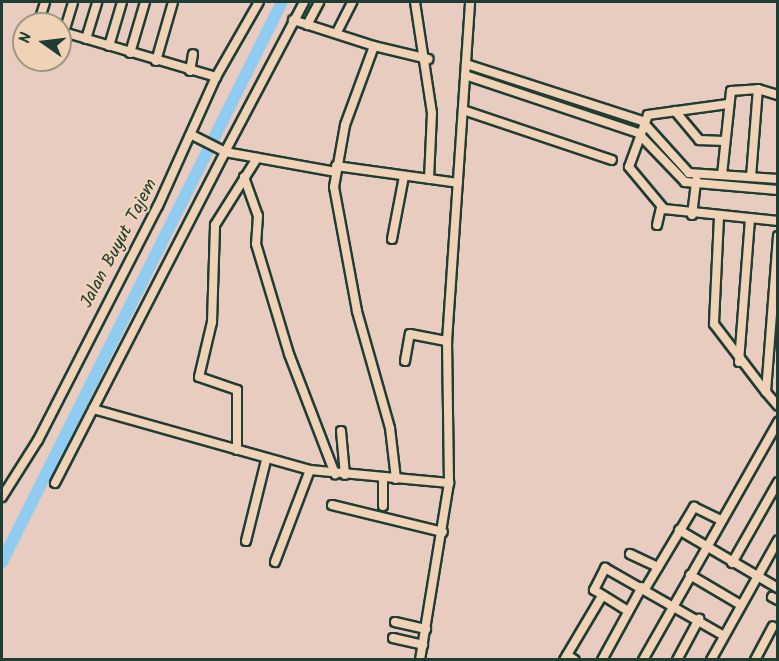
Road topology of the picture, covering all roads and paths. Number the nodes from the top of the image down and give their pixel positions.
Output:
1 (97, 2) edge
2 (122, 2) edge
3 (145, 2) edge
4 (173, 2) edge
5 (259, 2) edge
6 (304, 2) edge
7 (319, 2) edge
8 (352, 2) edge
9 (415, 2) edge
10 (470, 2) edge
11 (294, 20) junction
12 (307, 25) junction
13 (337, 32) junction
14 (72, 34) edge
15 (86, 39) junction
16 (109, 46) junction
17 (374, 46) junction
18 (130, 52) junction
19 (193, 54) dead end
20 (428, 59) junction
21 (156, 61) junction
22 (466, 64) junction
23 (189, 71) junction
24 (465, 75) junction
25 (216, 77) junction
26 (508, 78) junction
27 (506, 89) junction
28 (758, 89) junction
29 (777, 95) edge
30 (728, 104) junction
31 (463, 110) junction
32 (675, 111) junction
33 (636, 119) junction
34 (632, 131) junction
35 (194, 136) junction
36 (726, 141) junction
37 (224, 152) junction
38 (257, 158) junction
39 (612, 160) dead end
40 (336, 169) junction
41 (697, 174) junction
42 (722, 175) junction
43 (404, 176) junction
44 (244, 177) junction
45 (751, 177) junction
46 (429, 179) junction
47 (777, 179) edge
48 (696, 183) junction
49 (458, 186) junction
50 (777, 190) edge
51 (661, 207) junction
52 (692, 215) junction
53 (719, 217) junction
54 (750, 219) junction
55 (777, 221) edge
56 (657, 225) dead end
57 (777, 236) edge
58 (393, 239) dead end
59 (775, 300) edge
60 (447, 341) junction
61 (405, 361) dead end
62 (739, 362) junction
63 (766, 392) junction
64 (777, 406) edge
65 (93, 409) junction
66 (777, 422) edge
67 (341, 431) dead end
68 (237, 450) junction
69 (266, 460) junction
70 (310, 470) junction
71 (335, 474) junction
72 (345, 475) junction
73 (383, 478) junction
74 (396, 479) junction
75 (777, 482) edge
76 (56, 483) dead end
77 (449, 483) junction
78 (2, 497) edge
79 (332, 505) dead end
80 (383, 506) dead end
81 (721, 520) junction
82 (679, 530) junction
83 (443, 532) junction
84 (777, 540) edge
85 (246, 541) dead end
86 (705, 549) junction
87 (630, 554) dead end
88 (275, 562) dead end
89 (732, 563) junction
90 (658, 567) junction
91 (690, 575) junction
92 (757, 576) junction
93 (777, 588) edge
94 (644, 589) junction
95 (602, 596) junction
96 (674, 605) junction
97 (741, 605) junction
98 (628, 611) junction
99 (699, 619) junction
100 (395, 622) dead end
101 (773, 626) dead end
102 (426, 629) junction
103 (724, 636) junction
104 (393, 638) dead end
105 (423, 645) junction
106 (565, 657) edge
107 (420, 660) edge
108 (575, 660) edge
109 (602, 660) edge
110 (643, 660) edge
111 (676, 660) edge
112 (711, 660) edge
113 (755, 660) edge

1 - 15 street
2 - 16 street
3 - 18 street
4 - 21 street
5 - 25 street, Jalan Buyut Tajem
6 - 11 street
7 - 12 street
8 - 13 street
9 - 20 street
10 - 22 street
11 - 12 street
11 - 37 street
12 - 13 street
13 - 17 street
14 - 15 street
15 - 16 street
16 - 18 street
17 - 20 street
17 - 40 street
18 - 21 street
19 - 23 street
20 - 46 street
21 - 23 street
22 - 24 street
22 - 26 street
23 - 25 street
24 - 27 street
24 - 31 street
25 - 35 street, Jalan Buyut Tajem
26 - 27 street
26 - 33 street
27 - 34 street
28 - 29 street
28 - 30 street
28 - 45 street
30 - 32 street
30 - 36 street
31 - 39 street
31 - 49 street
32 - 33 street
32 - 36 street
33 - 34 street
33 - 41 street
34 - 48 street
34 - 51 street
35 - 37 street
35 - 78 street, Jalan Buyut Tajem
36 - 42 street
37 - 38 street
37 - 65 street
38 - 40 street
38 - 44 street
40 - 43 street
40 - 74 street
41 - 42 street
41 - 48 street
42 - 45 street
43 - 46 street
43 - 58 street
44 - 68 street
44 - 71 street
45 - 47 street
46 - 49 street
48 - 50 street
48 - 52 street
49 - 60 street
51 - 52 street
51 - 56 street
52 - 53 street
53 - 54 street
53 - 62 street
54 - 55 street
54 - 62 street
57 - 59 street
59 - 63 street
60 - 61 street
60 - 77 street
62 - 63 street
63 - 64 street
65 - 68 street
65 - 76 street
66 - 81 street
67 - 72 street
68 - 69 street
69 - 70 street
69 - 85 street
70 - 71 street
70 - 88 street
71 - 72 street
72 - 73 street
73 - 74 street
73 - 80 street
74 - 77 street
75 - 89 street
77 - 83 street
79 - 83 street
81 - 82 street
81 - 86 street
82 - 86 street
82 - 90 street
83 - 102 street
84 - 92 street
86 - 89 street
86 - 91 street
87 - 90 street
89 - 92 street
90 - 94 street
91 - 96 street
91 - 97 street
92 - 93 street
92 - 97 street
94 - 95 street
94 - 96 street
94 - 98 street
95 - 98 street
95 - 106 street
96 - 99 street
96 - 110 street
97 - 103 street
98 - 109 street
99 - 103 street
99 - 111 street
100 - 102 street
101 - 113 street
102 - 105 street
103 - 112 street
104 - 105 street
105 - 107 street
106 - 108 street

